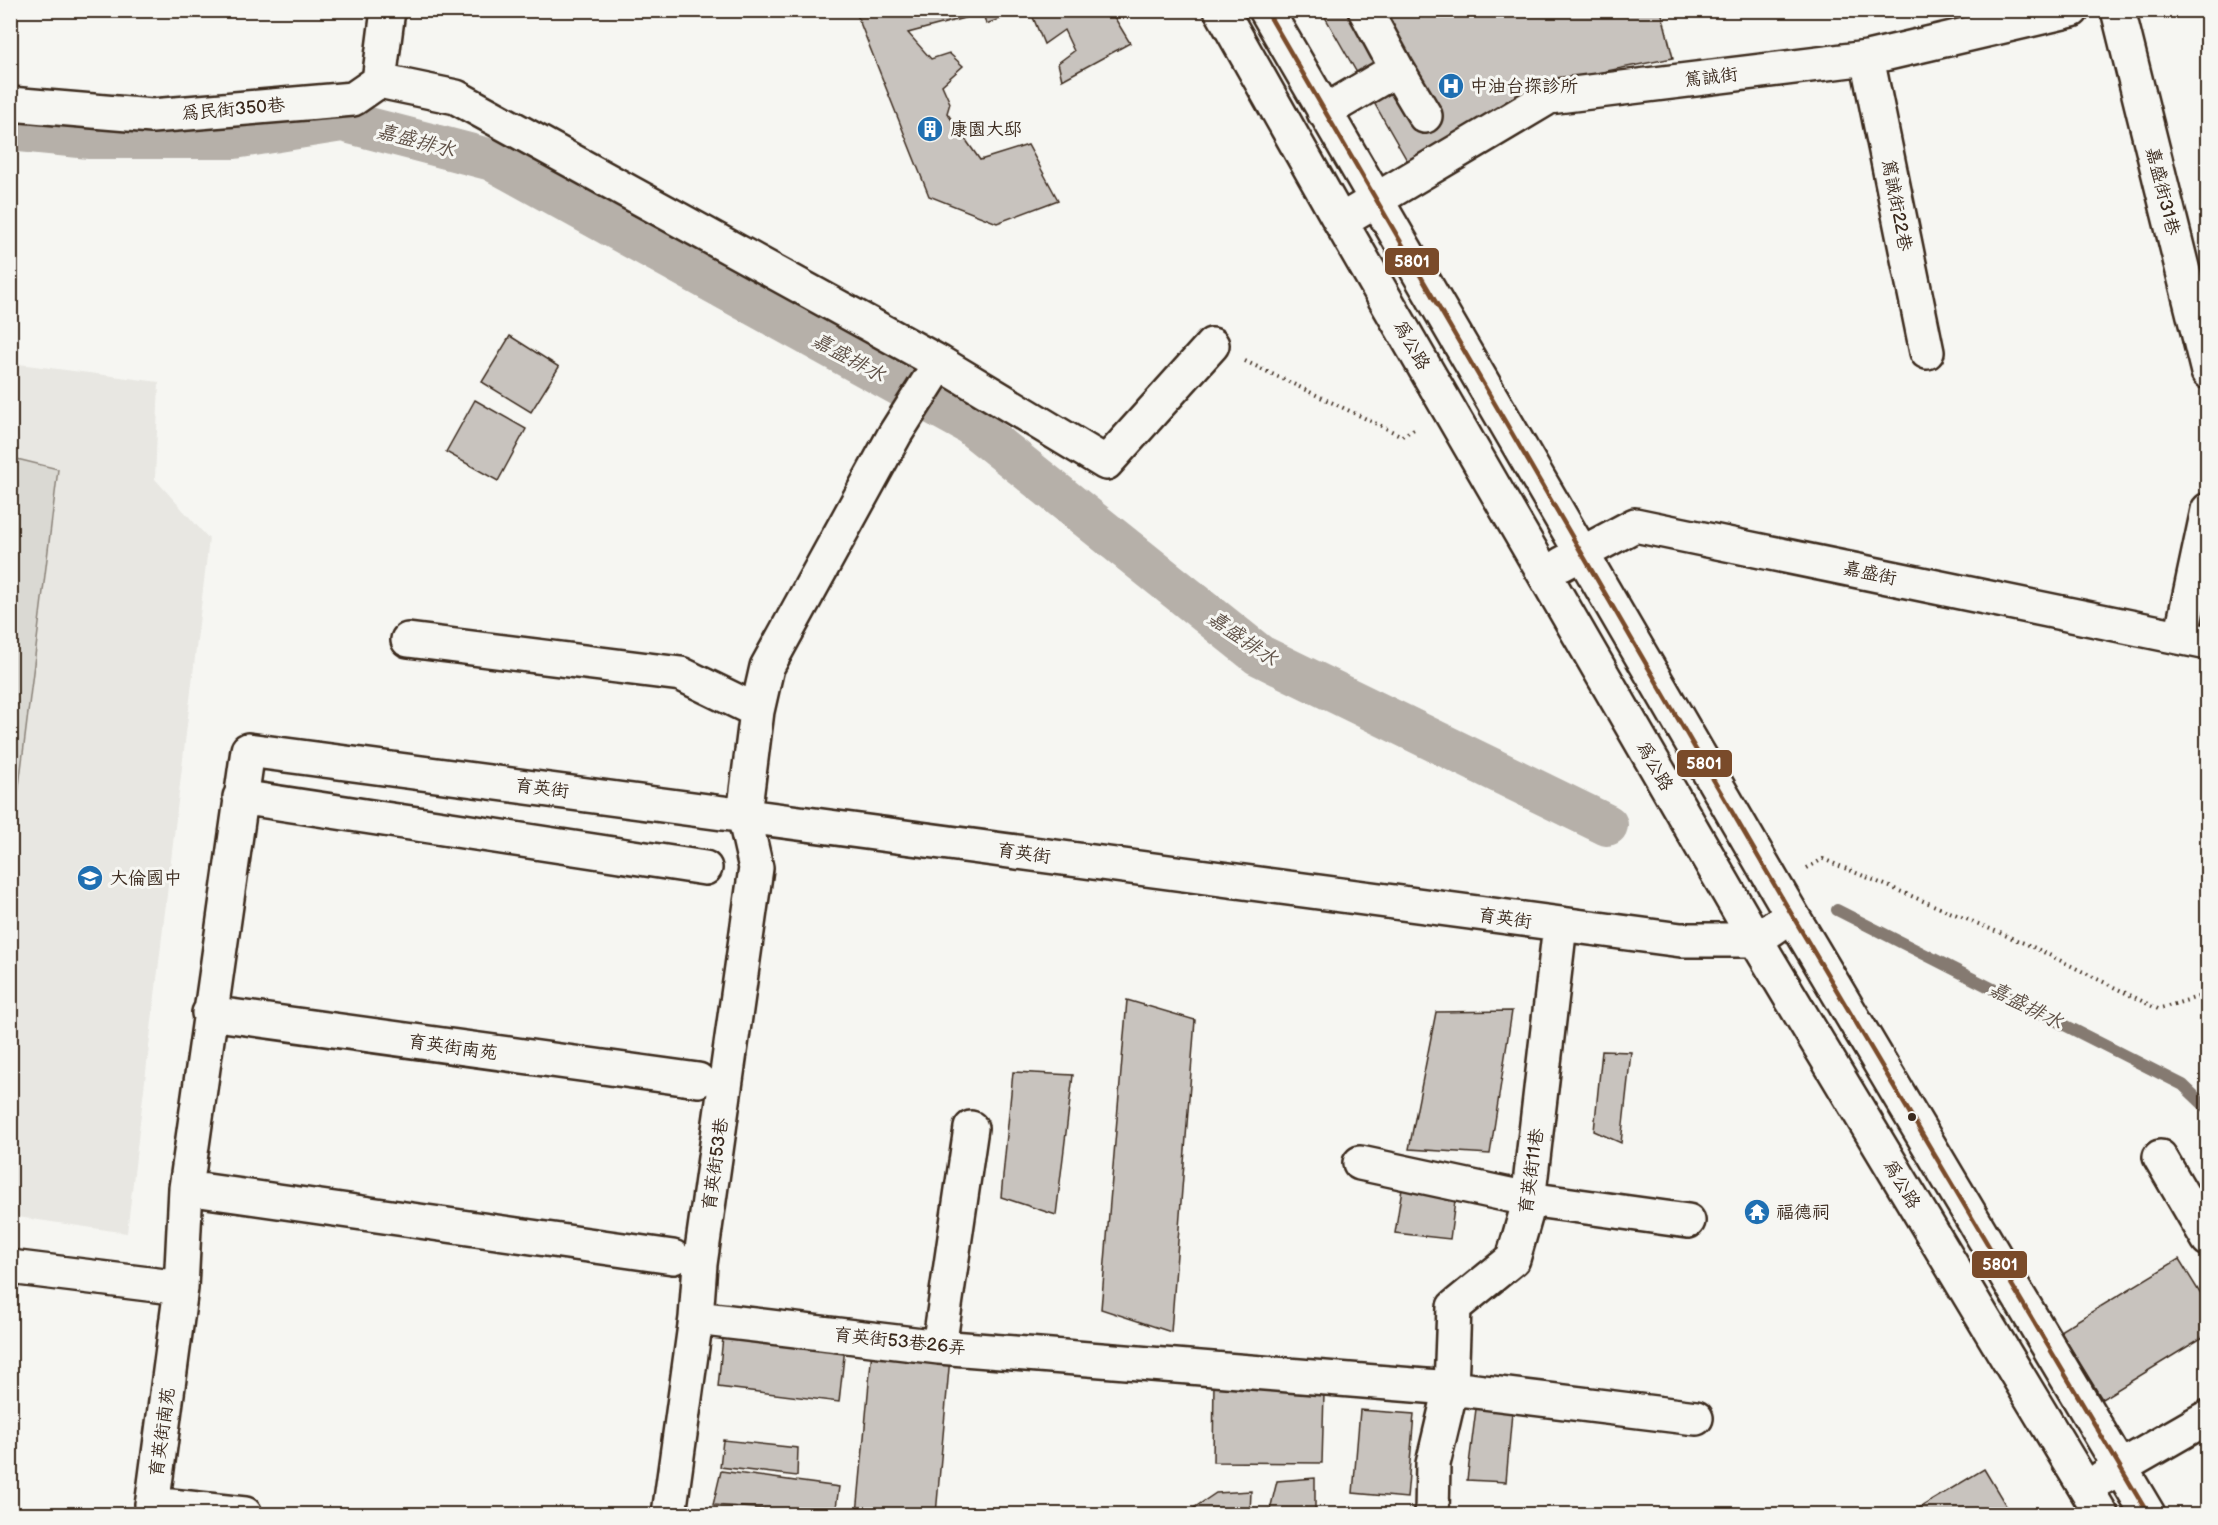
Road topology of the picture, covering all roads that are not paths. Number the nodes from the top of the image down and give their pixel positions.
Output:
1 (388, 10) edge
2 (1221, 10) edge
3 (1266, 10) edge
4 (1365, 10) edge
5 (2072, 10) edge
6 (2118, 10) edge
7 (1867, 58) junction
8 (1397, 69) junction
9 (380, 81) junction
10 (10, 104) edge
11 (1324, 112) junction
12 (1425, 116) dead end
13 (1374, 201) junction
14 (1340, 221) junction
15 (1212, 345) road end
16 (1927, 352) dead end
17 (939, 363) junction
18 (2208, 372) edge
19 (2208, 510) edge
20 (1581, 552) junction
21 (1543, 575) junction
22 (408, 639) dead end
23 (2194, 639) edge
24 (757, 711) junction
25 (248, 750) joint
26 (240, 797) junction
27 (744, 814) junction
28 (705, 868) dead end
29 (1792, 915) junction
30 (1560, 925) junction
31 (1756, 940) junction
32 (209, 1013) junction
33 (698, 1080) dead end
34 (970, 1128) dead end
35 (2160, 1157) dead end
36 (1360, 1163) dead end
37 (186, 1188) junction
38 (1528, 1199) junction
39 (1688, 1221) dead end
40 (2208, 1239) edge
41 (673, 1257) dead end
42 (10, 1267) edge
43 (181, 1288) junction
44 (696, 1318) junction
45 (939, 1347) junction
46 (1451, 1388) junction
47 (2208, 1417) edge
48 (1696, 1418) dead end
49 (2120, 1467) junction
50 (2092, 1501) edge
51 (151, 1509) edge
52 (245, 1515) edge
53 (669, 1515) edge
54 (1432, 1515) edge
55 (2148, 1515) edge

1 - 9 street
2 - 14 street, 為公路
3 - 11 street
4 - 8 street
5 - 7 street, 篤誠街
6 - 18 street, 嘉盛街31巷
7 - 13 street, 篤誠街
7 - 16 street, 篤誠街22巷
8 - 11 street
8 - 12 street
9 - 10 street, 為民街350巷
9 - 17 street
11 - 13 street
13 - 14 street, 篤誠街
13 - 20 street
14 - 21 street, 為公路
15 - 17 street
17 - 24 street, 育英街53巷
19 - 23 street
20 - 21 street, 嘉盛街
20 - 23 street, 嘉盛街
20 - 29 street
21 - 31 street, 為公路
22 - 24 street
24 - 27 street, 育英街53巷
25 - 26 street, 育英街南苑
25 - 27 street, 育英街
26 - 28 street
26 - 32 street, 育英街南苑
27 - 30 street, 育英街
27 - 44 street, 育英街53巷
29 - 31 street
29 - 49 street
30 - 31 street, 育英街
30 - 38 street, 育英街11巷
31 - 50 street, 為公路
32 - 33 street, 育英街南苑
32 - 37 street, 育英街南苑
34 - 45 street
35 - 40 street
36 - 38 street
37 - 41 street
37 - 43 street, 育英街南苑
38 - 39 street
38 - 46 street, 育英街11巷
42 - 43 street
43 - 51 street, 育英街南苑
44 - 45 street, 育英街53巷26弄
44 - 53 street, 育英街53巷
45 - 46 street, 育英街53巷26弄
46 - 48 street
46 - 54 street, 育英街11巷
47 - 49 street
49 - 50 street
49 - 55 street
51 - 52 street, 育英街南苑

